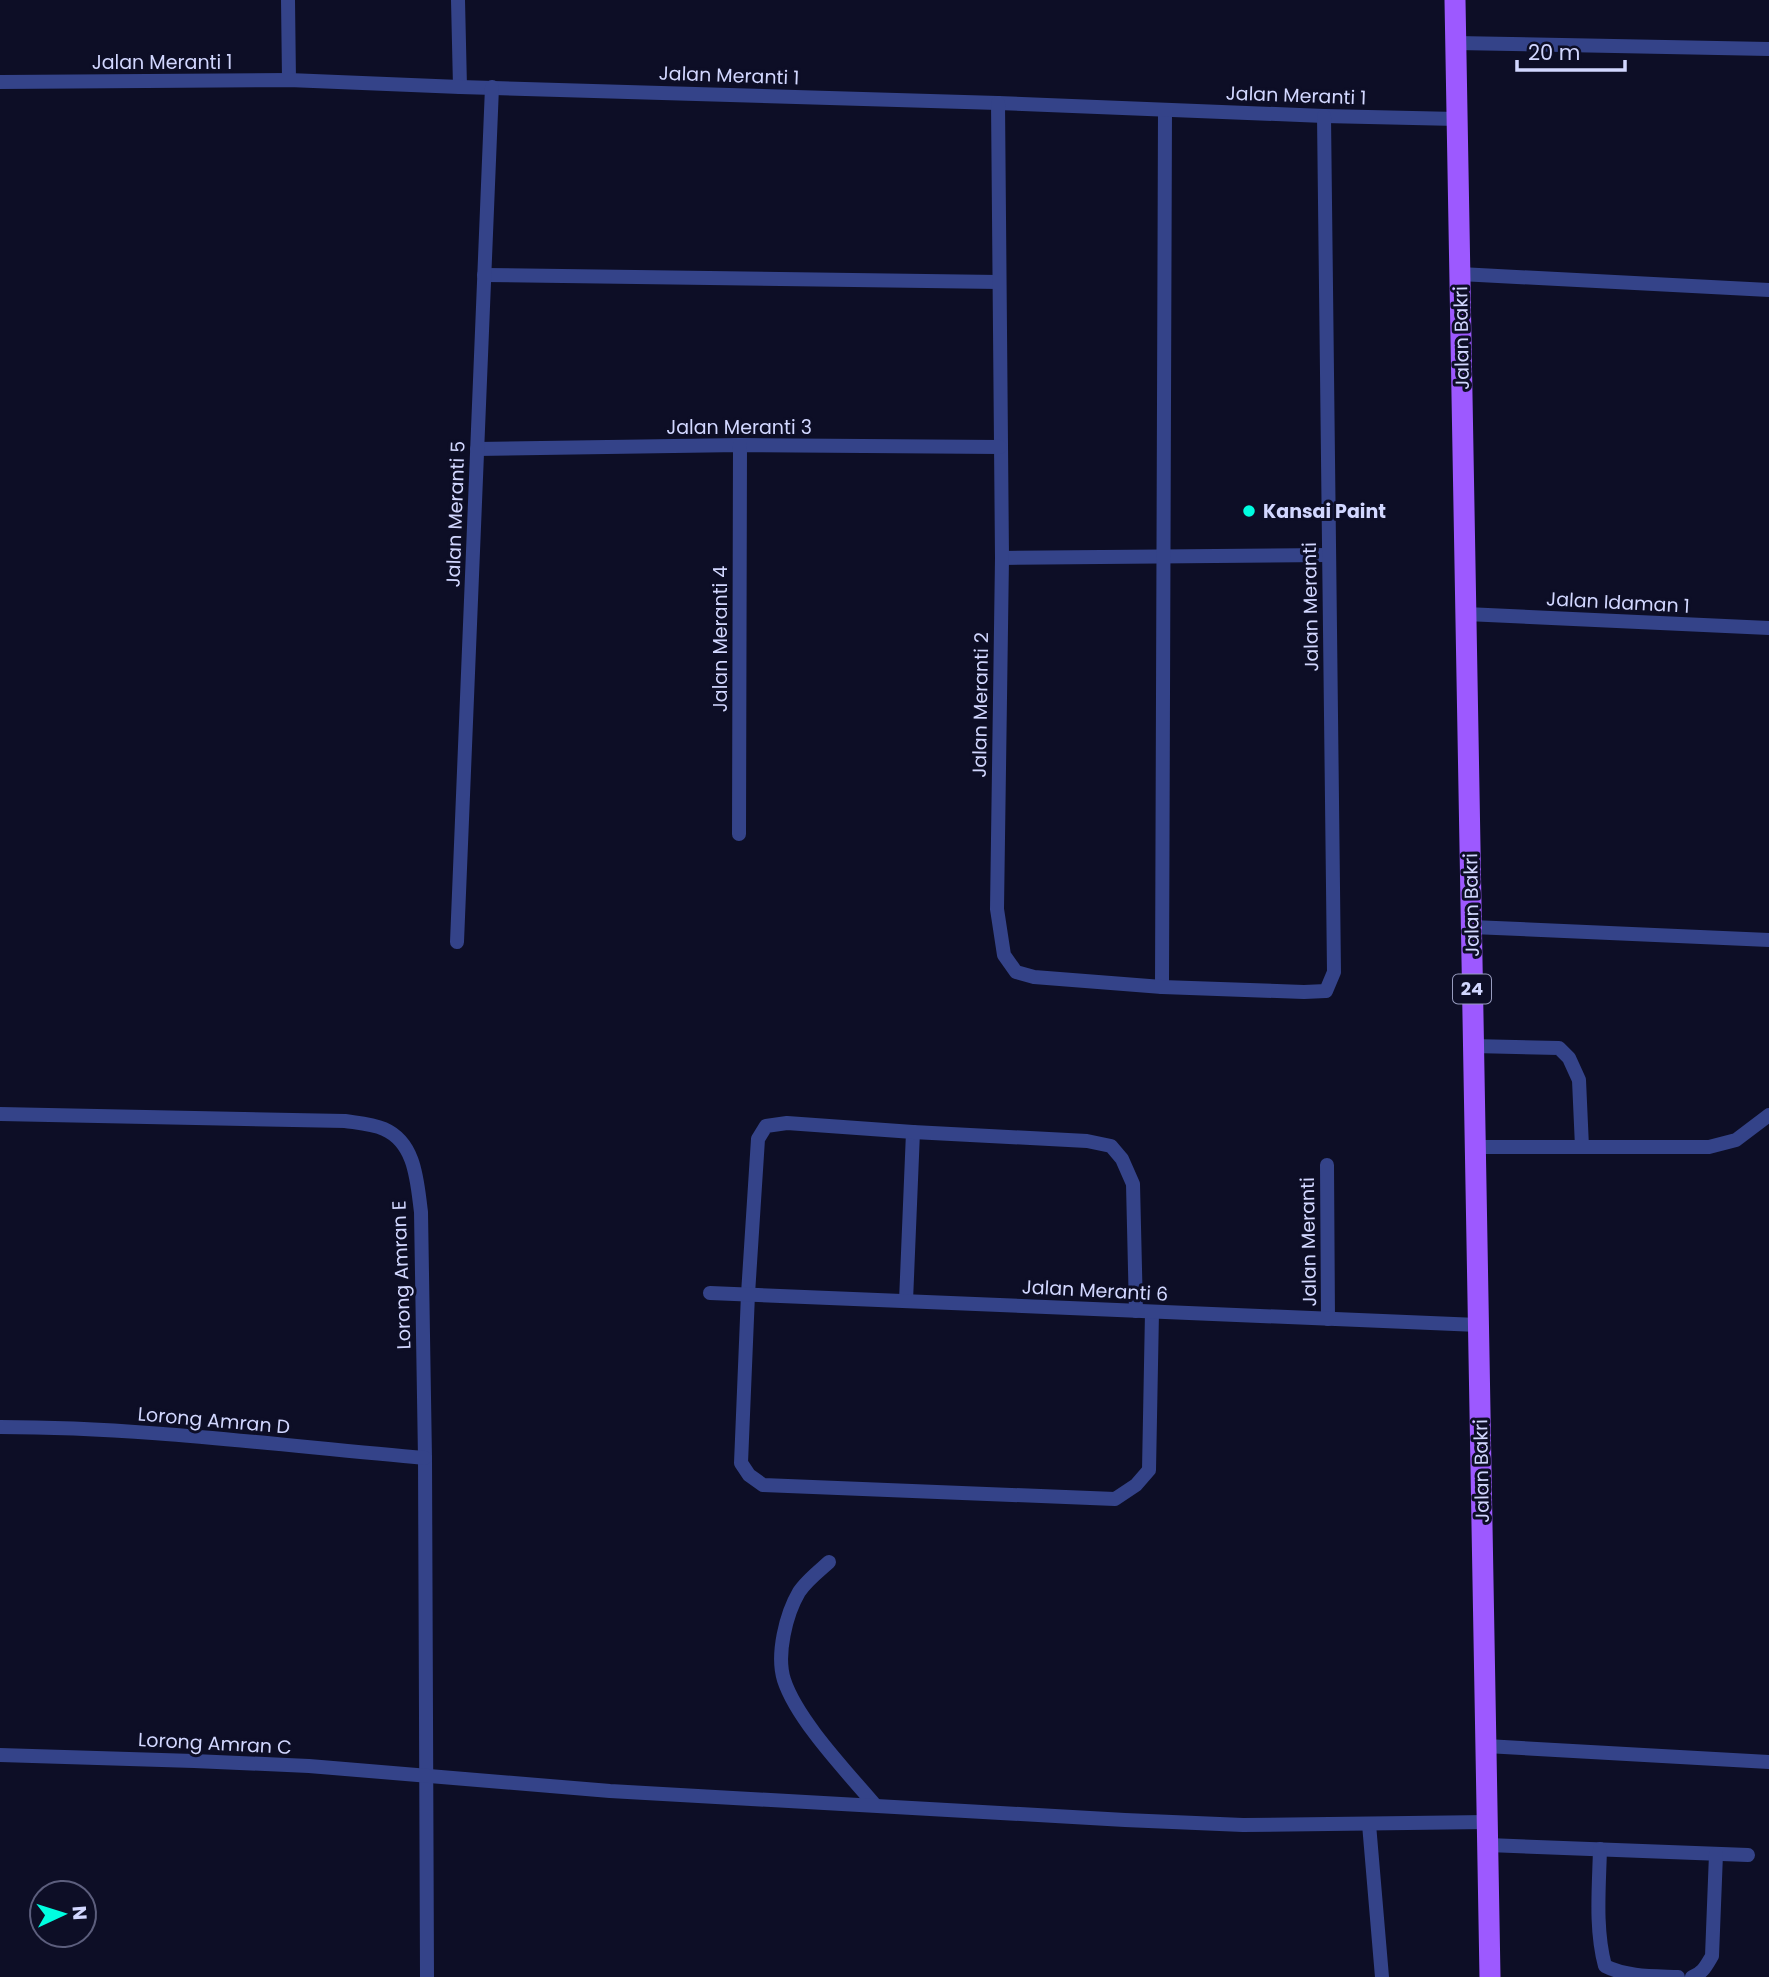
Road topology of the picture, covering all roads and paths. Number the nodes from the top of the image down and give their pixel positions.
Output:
1 (288, 0) edge
2 (458, 0) edge
3 (1455, 0) edge
4 (1456, 43) junction
5 (1769, 49) edge
6 (289, 80) junction
7 (0, 82) edge
8 (460, 87) junction
9 (492, 87) junction
10 (998, 103) junction
11 (1165, 110) junction
12 (1324, 116) junction
13 (1457, 119) junction
14 (1460, 274) junction
15 (484, 275) junction
16 (999, 282) junction
17 (1769, 290) edge
18 (740, 445) junction
19 (1000, 447) junction
20 (477, 449) junction
21 (1328, 555) junction
22 (1164, 556) junction
23 (1002, 558) junction
24 (1466, 614) junction
25 (1769, 628) edge
26 (739, 834) dead end
27 (1472, 927) junction
28 (1769, 940) edge
29 (457, 942) dead end
30 (1334, 972) joint
31 (1162, 987) junction
32 (1473, 1046) junction
33 (0, 1114) edge
34 (1769, 1115) edge
35 (913, 1132) junction
36 (1476, 1147) junction
37 (1582, 1147) junction
38 (1327, 1165) dead end
39 (710, 1293) dead end
40 (748, 1294) junction
41 (906, 1301) junction
42 (1136, 1311) junction
43 (1152, 1312) junction
44 (1328, 1319) junction
45 (1478, 1325) junction
46 (0, 1427) edge
47 (425, 1458) junction
48 (829, 1562) dead end
49 (1486, 1746) junction
50 (0, 1755) edge
51 (1769, 1762) edge
52 (427, 1775) junction
53 (875, 1805) junction
54 (1487, 1822) junction
55 (1369, 1824) junction
56 (1488, 1845) junction
57 (1600, 1849) junction
58 (1716, 1854) junction
59 (1748, 1855) dead end
60 (427, 1977) edge
61 (1382, 1977) edge
62 (1490, 1977) edge
63 (1678, 1977) edge
64 (1692, 1977) edge

1 - 6 street
2 - 8 street
3 - 4 main road, Jalan Bakri / 24
4 - 5 street
4 - 13 main road, Jalan Bakri / 24
6 - 7 street, Jalan Meranti 1
6 - 8 street, Jalan Meranti 1
8 - 9 street, Jalan Meranti 1
9 - 10 street, Jalan Meranti 1
9 - 15 street, Jalan Meranti 5
10 - 11 street, Jalan Meranti 1
10 - 16 street, Jalan Meranti 2
11 - 12 street, Jalan Meranti 1
11 - 22 street
12 - 13 street, Jalan Meranti 1
12 - 21 street, Jalan Meranti
13 - 14 main road, Jalan Bakri / 24
14 - 17 street
14 - 24 main road, Jalan Bakri / 24
15 - 16 street
15 - 20 street, Jalan Meranti 5
16 - 19 street, Jalan Meranti 2
18 - 19 street, Jalan Meranti 3
18 - 20 street, Jalan Meranti 3
18 - 26 street, Jalan Meranti 4
19 - 23 street, Jalan Meranti 2
20 - 29 street, Jalan Meranti 5
21 - 22 street
21 - 30 street, Jalan Meranti
22 - 23 street
22 - 31 street
23 - 31 street, Jalan Meranti 2
24 - 25 street, Jalan Idaman 1
24 - 27 main road, Jalan Bakri / 24
27 - 28 street
27 - 32 main road, Jalan Bakri / 24
30 - 31 street, Jalan Meranti 2
32 - 36 main road, Jalan Bakri / 24
32 - 37 street
33 - 47 street, Lorong Amran E
34 - 37 street
35 - 40 street
35 - 41 street
35 - 42 street
36 - 37 street
36 - 45 main road, Jalan Bakri / 24
38 - 44 street, Jalan Meranti
39 - 40 street, Jalan Meranti 6
40 - 41 street, Jalan Meranti 6
40 - 43 street
41 - 42 street, Jalan Meranti 6
42 - 43 street, Jalan Meranti 6
43 - 44 street, Jalan Meranti 6
44 - 45 street, Jalan Meranti 6
45 - 49 main road, Jalan Bakri / 24
46 - 47 street, Lorong Amran D
47 - 52 street, Lorong Amran E
48 - 53 street
49 - 51 street
49 - 54 main road, Jalan Bakri / 24
50 - 52 street, Lorong Amran C
52 - 53 street, Lorong Amran C
52 - 60 street, Lorong Amran E
53 - 55 street, Lorong Amran C
54 - 55 street, Lorong Amran C
54 - 56 main road, Jalan Bakri / 24
55 - 61 street
56 - 57 street
56 - 62 main road, Jalan Bakri / 24
57 - 58 street
57 - 63 street
58 - 59 street
58 - 64 street

